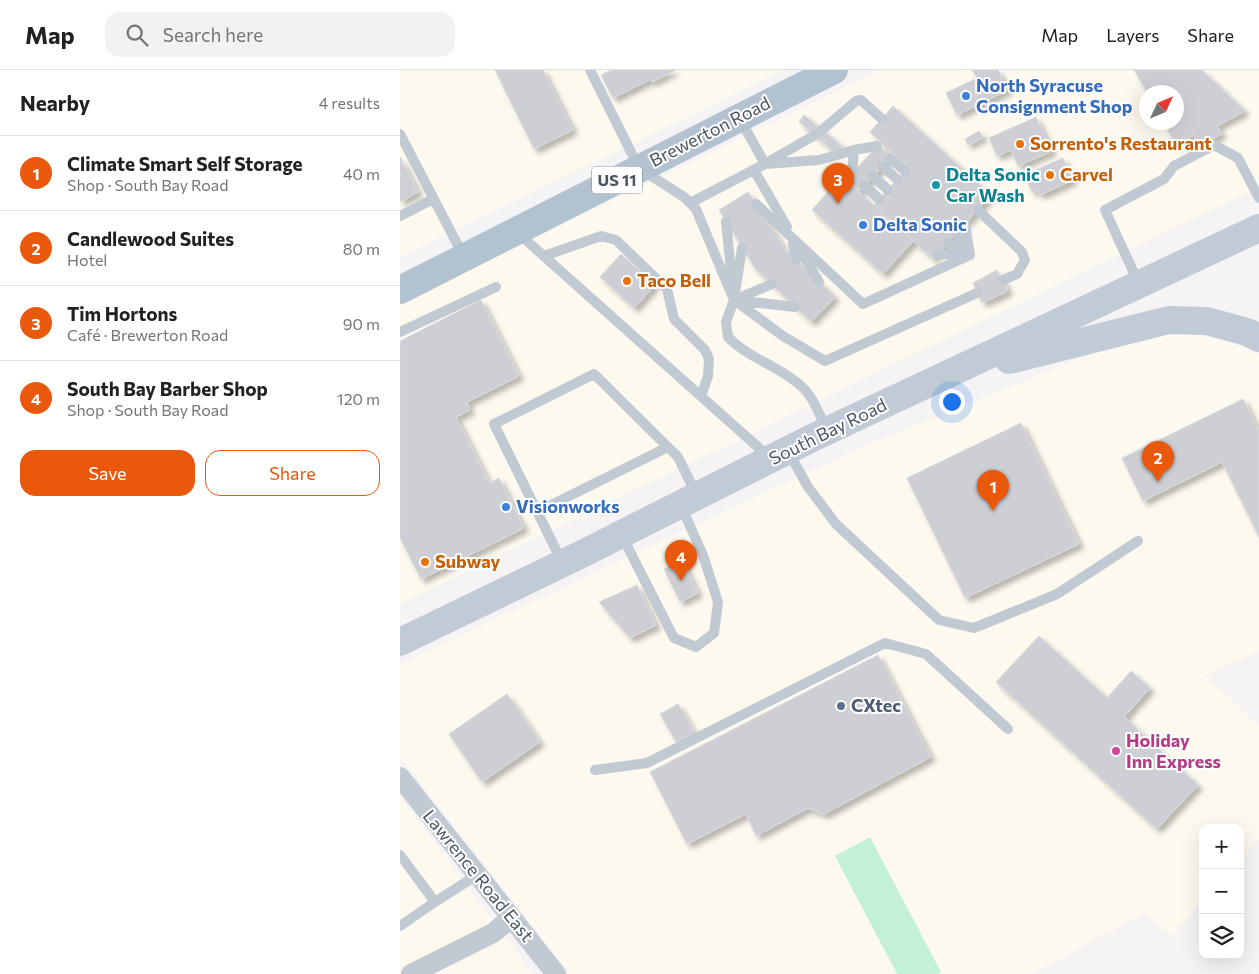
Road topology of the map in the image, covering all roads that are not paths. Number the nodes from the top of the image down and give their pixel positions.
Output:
1 (590, 70) edge
2 (834, 70) edge
3 (740, 117) junction
4 (882, 119) dead end
5 (400, 134) edge
6 (854, 150) junction
7 (873, 150) dead end
8 (890, 158) dead end
9 (765, 164) junction
10 (860, 164) dead end
11 (882, 166) dead end
12 (639, 168) junction
13 (754, 170) junction
14 (905, 171) dead end
15 (852, 174) dead end
16 (873, 176) dead end
17 (897, 180) dead end
18 (864, 186) dead end
19 (888, 190) dead end
20 (1259, 198) edge
21 (434, 199) junction
22 (879, 199) dead end
23 (690, 203) junction
24 (756, 204) dead end
25 (978, 210) dead end
26 (400, 216) edge
27 (726, 222) dead end
28 (965, 224) dead end
29 (1259, 229) edge
30 (772, 230) dead end
31 (516, 231) junction
32 (957, 234) dead end
33 (792, 237) junction
34 (948, 243) dead end
35 (742, 248) dead end
36 (938, 254) dead end
37 (970, 255) junction
38 (544, 256) junction
39 (464, 257) junction
40 (796, 260) dead end
41 (1003, 280) dead end
42 (819, 282) dead end
43 (772, 284) dead end
44 (1140, 285) junction
45 (496, 288) dead end
46 (400, 290) edge
47 (977, 293) dead end
48 (734, 300) junction
49 (795, 307) dead end
50 (400, 332) edge
51 (1259, 338) edge
52 (939, 378) junction
53 (701, 396) junction
54 (827, 432) junction
55 (668, 447) junction
56 (780, 455) junction
57 (689, 500) junction
58 (538, 512) junction
59 (621, 534) junction
60 (1138, 541) dead end
61 (563, 563) junction
62 (400, 642) edge
63 (1008, 729) dead end
64 (595, 770) dead end
65 (400, 777) edge
66 (400, 855) edge
67 (477, 875) junction
68 (435, 902) junction
69 (511, 918) junction
70 (400, 926) edge
71 (411, 974) edge
72 (556, 974) edge

1 - 12 lane
2 - 3 main road, Brewerton Road / US 11
3 - 9 lane
3 - 12 main road, Brewerton Road / US 11
4 - 9 lane
5 - 21 lane
6 - 7 lane
6 - 9 lane
6 - 10 lane
6 - 15 lane
8 - 14 lane
9 - 13 lane
11 - 17 lane
12 - 23 lane
12 - 31 main road, Brewerton Road / US 11
13 - 23 lane
13 - 33 lane
16 - 19 lane
18 - 22 lane
20 - 44 lane
21 - 26 lane
21 - 39 lane
23 - 48 lane
24 - 33 lane
25 - 41 lane
27 - 48 lane
28 - 37 lane
29 - 44 main road, South Bay Road
30 - 33 lane
31 - 38 lane
31 - 39 main road, Brewerton Road / US 11
32 - 37 lane
33 - 37 lane
33 - 40 lane
33 - 42 lane
34 - 37 lane
35 - 48 lane
36 - 37 lane
38 - 53 lane
38 - 53 lane
39 - 46 main road, Brewerton Road / US 11
43 - 48 lane
44 - 52 main road, South Bay Road
45 - 50 lane
47 - 48 lane
48 - 49 lane
48 - 54 lane
51 - 52 main road
52 - 54 main road, South Bay Road
53 - 56 lane
54 - 56 main road, South Bay Road
55 - 57 lane
55 - 58 lane
55 - 58 lane
56 - 57 main road, South Bay Road
56 - 60 lane
57 - 59 main road, South Bay Road
57 - 59 lane
58 - 61 lane
59 - 61 main road, South Bay Road
61 - 62 main road, South Bay Road
63 - 64 lane
65 - 67 street, Lawrence Road East
66 - 68 lane
67 - 68 lane
67 - 69 street, Lawrence Road East
68 - 70 lane
69 - 71 street
69 - 72 street, Lawrence Road East

